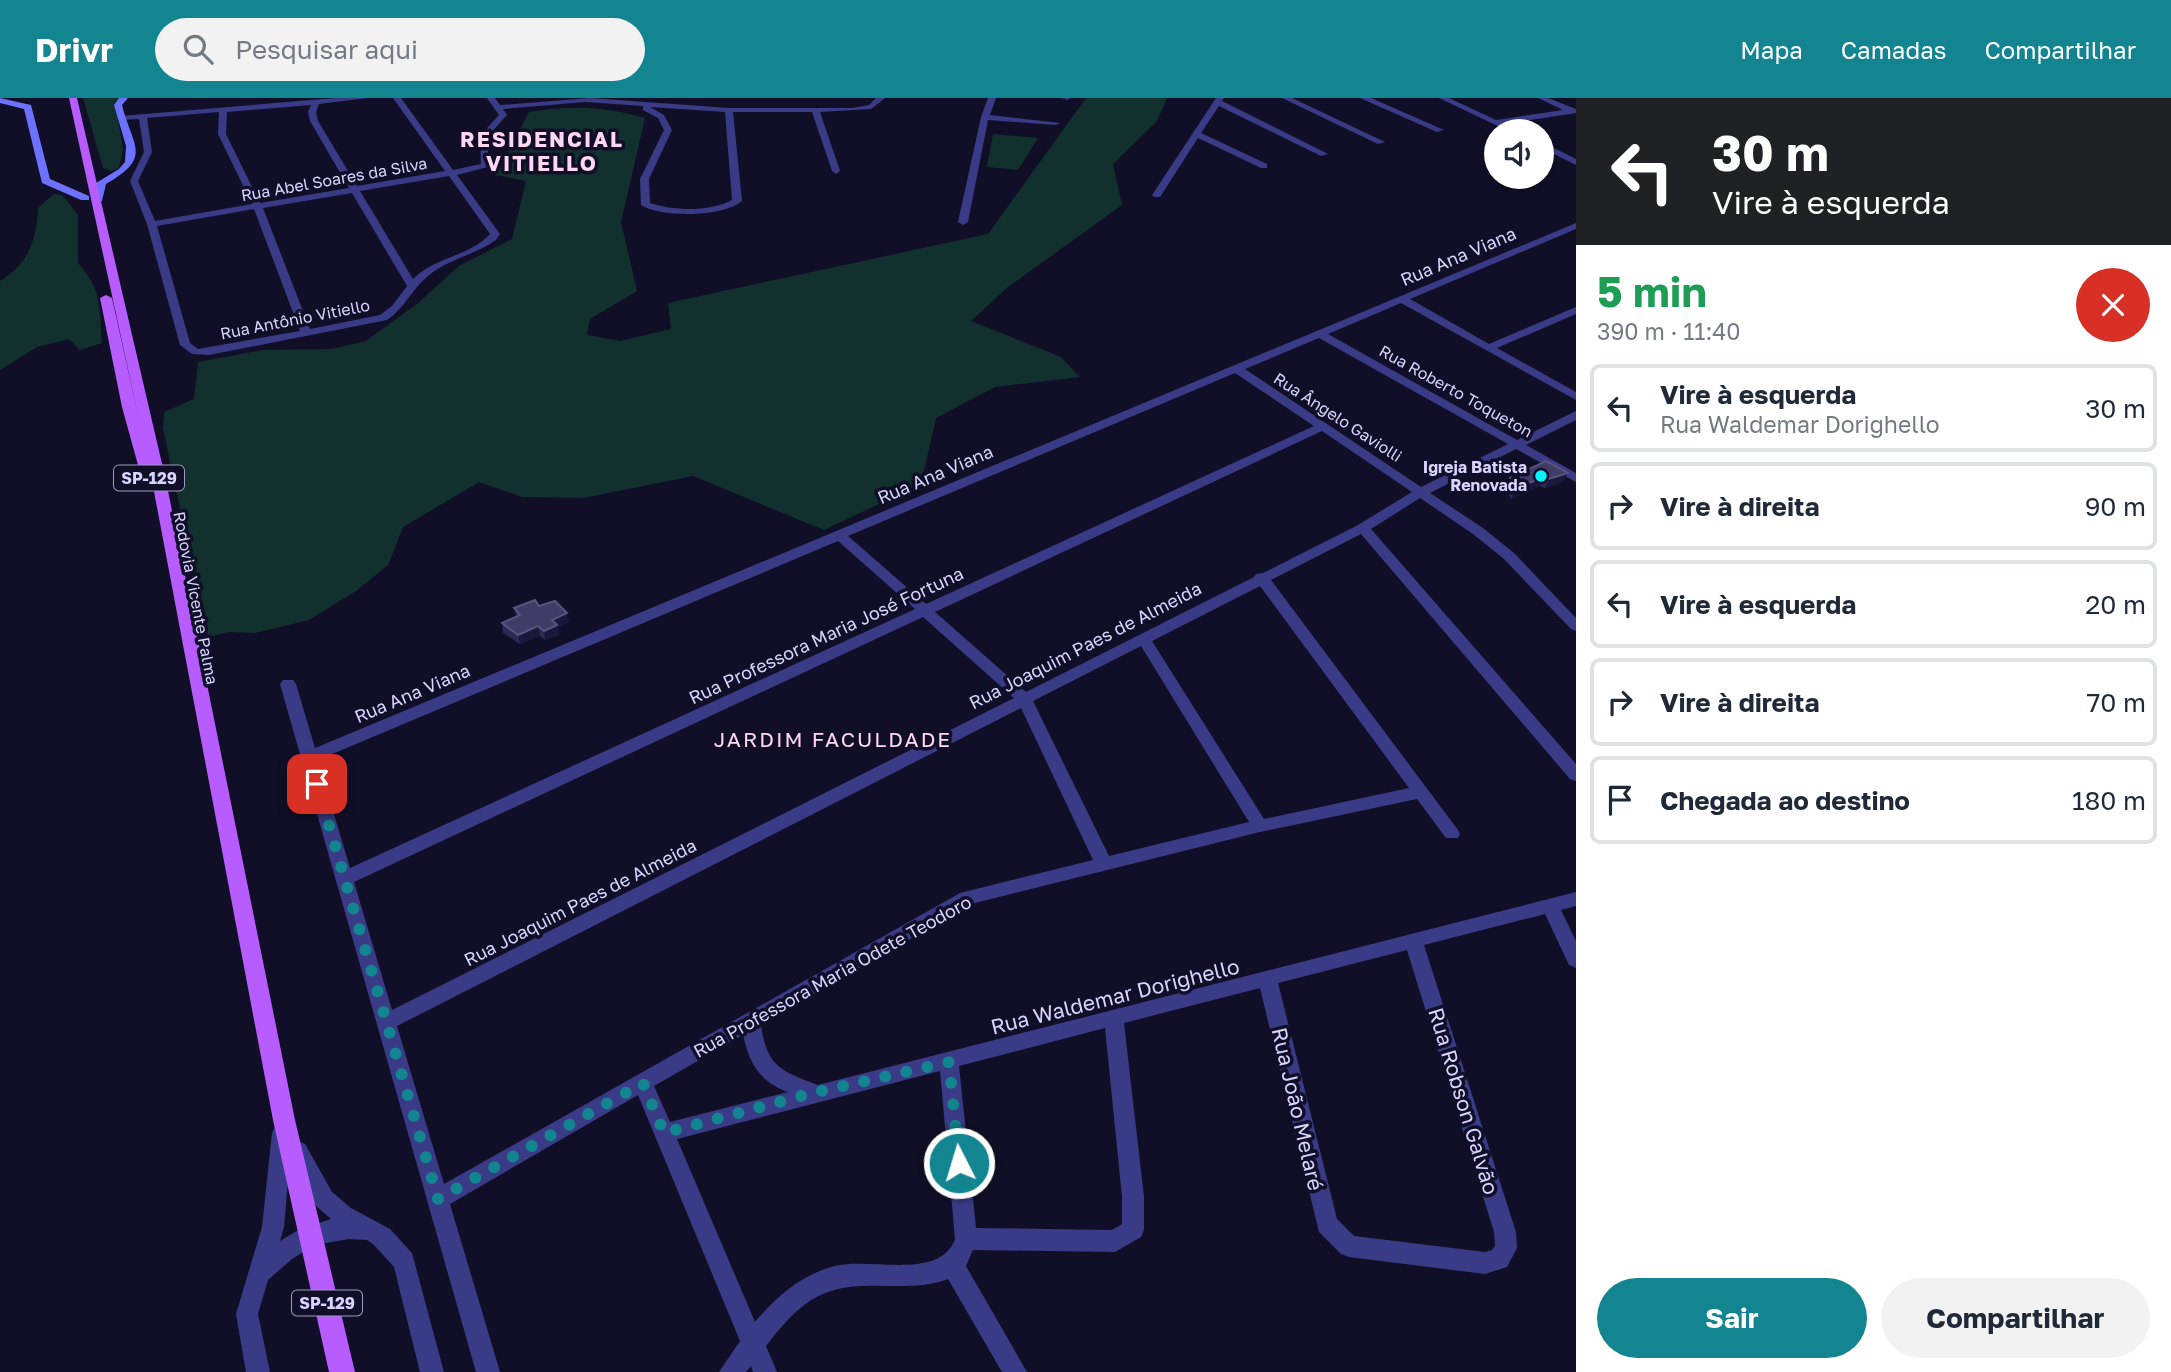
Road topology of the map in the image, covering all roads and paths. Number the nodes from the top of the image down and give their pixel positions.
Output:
1 (65, 98) edge
2 (73, 98) edge
3 (124, 98) edge
4 (364, 98) edge
5 (397, 98) edge
6 (491, 98) edge
7 (881, 98) edge
8 (992, 98) edge
9 (1286, 98) edge
10 (1364, 98) edge
11 (1443, 98) edge
12 (1542, 98) edge
13 (0, 100) edge
14 (1219, 100) edge
15 (640, 101) edge
16 (316, 102) junction
17 (500, 107) junction
18 (223, 109) junction
19 (729, 110) junction
20 (815, 110) junction
21 (1575, 112) edge
22 (143, 116) junction
23 (985, 117) junction
24 (121, 118) junction
25 (1487, 119) edge
26 (1524, 119) edge
27 (1056, 123) dead end
28 (75, 126) junction
29 (1440, 131) dead end
30 (1196, 134) junction
31 (1381, 142) dead end
32 (1554, 151) edge
33 (1324, 154) dead end
34 (1576, 162) edge
35 (1264, 166) dead end
36 (123, 171) junction
37 (836, 171) dead end
38 (451, 173) junction
39 (90, 177) junction
40 (75, 182) dead end
41 (55, 186) junction
42 (356, 190) junction
43 (1157, 195) dead end
44 (91, 200) junction
45 (258, 207) junction
46 (963, 222) dead end
47 (152, 224) junction
48 (1575, 228) edge
49 (412, 286) junction
50 (1403, 300) junction
51 (1576, 310) edge
52 (307, 334) junction
53 (1321, 334) junction
54 (1489, 348) junction
55 (1237, 369) junction
56 (1576, 397) edge
57 (1576, 415) edge
58 (1324, 426) junction
59 (1520, 444) junction
60 (1576, 478) edge
61 (1423, 491) junction
62 (1363, 527) junction
63 (839, 535) junction
64 (1261, 577) junction
65 (926, 610) junction
66 (1576, 626) edge
67 (1143, 637) junction
68 (288, 684) dead end
69 (1024, 698) junction
70 (309, 757) junction
71 (1576, 775) edge
72 (1420, 792) junction
73 (1260, 826) junction
74 (1452, 834) dead end
75 (1103, 863) junction
76 (344, 878) junction
77 (1576, 899) edge
78 (1550, 906) junction
79 (1414, 942) junction
80 (1576, 960) edge
81 (1268, 980) junction
82 (1114, 1019) junction
83 (751, 1021) junction
84 (386, 1022) junction
85 (949, 1062) junction
86 (643, 1083) junction
87 (816, 1092) junction
88 (284, 1120) junction
89 (664, 1133) junction
90 (438, 1199) junction
91 (312, 1235) junction
92 (1334, 1235) joint
93 (382, 1237) junction
94 (966, 1239) junction
95 (953, 1264) junction
96 (259, 1276) junction
97 (752, 1345) junction
98 (258, 1372) edge
99 (342, 1372) edge
100 (432, 1372) edge
101 (488, 1372) edge
102 (731, 1372) edge
103 (765, 1372) edge
104 (1014, 1372) edge

1 - 28 main road, SP-129
2 - 28 main road, Rodovia Vicente Palma / SP-129
3 - 24 main road
4 - 16 street
5 - 38 street, Rua Antônio Vitiello
6 - 17 street
7 - 20 street
8 - 23 street
9 - 31 street
10 - 29 street
11 - 25 street
12 - 21 street
13 - 41 main road
14 - 30 street
14 - 33 street
15 - 17 street
15 - 19 street
15 - 19 street
16 - 18 street
16 - 42 street
17 - 38 street, Rua Abel Soares da Silva
18 - 22 street
18 - 45 street
19 - 20 street
20 - 37 street
21 - 26 street
22 - 24 street
22 - 47 street
23 - 27 street
23 - 46 street
24 - 36 main road
28 - 39 main road, SP-129
28 - 44 main road, Rodovia Vicente Palma / SP-129
30 - 35 street
30 - 43 street
32 - 34 street
36 - 39 main road
36 - 44 main road
38 - 42 street, Rua Abel Soares da Silva
38 - 49 street, Rua Antônio Vitiello
39 - 44 main road, Rodovia Vicente Palma / SP-129
40 - 41 main road
41 - 44 main road
42 - 45 street, Rua Abel Soares da Silva
42 - 49 street
44 - 88 main road, Rodovia Vicente Palma / SP-129
45 - 47 street, Rua Abel Soares da Silva
45 - 52 street
47 - 52 street, Rua Antônio Vitiello
48 - 50 street, Rua Ana Viana
49 - 52 street, Rua Antônio Vitiello
50 - 53 street, Rua Ana Viana
50 - 54 street
51 - 54 street
53 - 55 street, Rua Ana Viana
53 - 59 street, Rua Roberto Toqueton
54 - 56 street
55 - 58 street, Rua Ângelo Gaviolli
55 - 63 street, Rua Ana Viana
57 - 59 street, Rua Joaquim Paes de Almeida
58 - 61 street, Rua Ângelo Gaviolli
58 - 65 street, Rua Professora Maria José Fortuna
59 - 60 street, Rua Roberto Toqueton
59 - 61 street, Rua Joaquim Paes de Almeida
61 - 62 street, Rua Joaquim Paes de Almeida
61 - 66 street, Rua Ângelo Gaviolli
62 - 64 street, Rua Joaquim Paes de Almeida
62 - 71 street
63 - 65 street
63 - 70 street, Rua Ana Viana
64 - 67 street, Rua Joaquim Paes de Almeida
64 - 72 street
65 - 69 street
65 - 76 street, Rua Professora Maria José Fortuna
67 - 69 street, Rua Joaquim Paes de Almeida
67 - 73 street
68 - 70 street
69 - 75 street
69 - 84 street, Rua Joaquim Paes de Almeida
70 - 76 street
72 - 73 street, Rua Professora Maria Odete Teodoro
72 - 74 street
73 - 75 street, Rua Professora Maria Odete Teodoro
75 - 83 street, Rua Professora Maria Odete Teodoro
76 - 84 street
77 - 78 street, Rua Waldemar Dorighello
78 - 79 street, Rua Waldemar Dorighello
78 - 80 street
79 - 81 street, Rua Waldemar Dorighello
79 - 92 street, Rua Robson Galvão
81 - 82 street, Rua Waldemar Dorighello
81 - 92 street, Rua João Melaré
82 - 85 street, Rua Waldemar Dorighello
82 - 94 street
83 - 86 street, Rua Professora Maria Odete Teodoro
83 - 87 street
84 - 90 street
85 - 87 street, Rua Waldemar Dorighello
85 - 94 street
86 - 89 street
86 - 90 street, Rua Professora Maria Odete Teodoro
87 - 89 street, Rua Waldemar Dorighello
88 - 91 main road, SP-129
88 - 93 street
88 - 96 street
89 - 97 street
90 - 101 street
91 - 93 street
91 - 96 street
91 - 99 main road, SP-129
93 - 100 street
94 - 95 street
95 - 97 street
95 - 104 street
96 - 98 street
97 - 102 street
97 - 103 street

